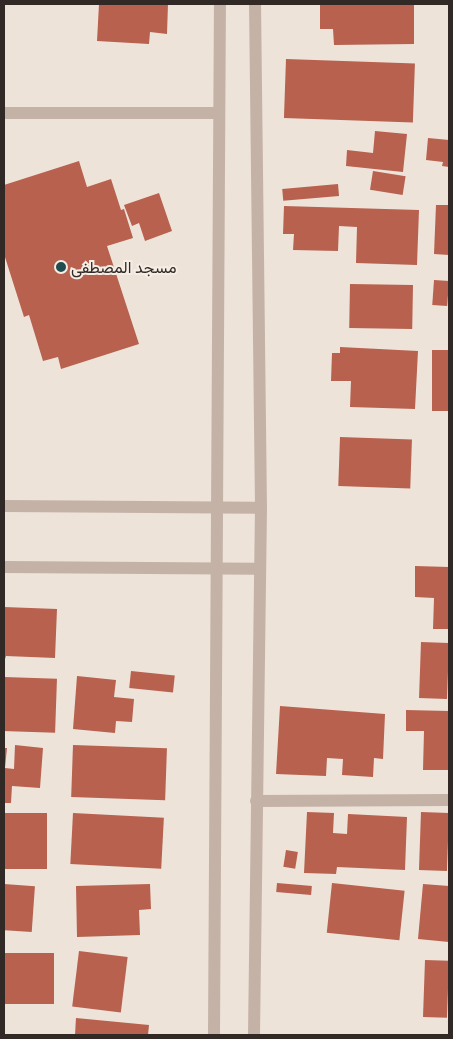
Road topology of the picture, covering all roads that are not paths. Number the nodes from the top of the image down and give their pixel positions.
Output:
1 (220, 4) edge
2 (255, 4) edge
3 (219, 113) junction
4 (4, 114) edge
5 (4, 506) edge
6 (216, 508) junction
7 (260, 508) junction
8 (4, 567) edge
9 (216, 570) junction
10 (260, 570) junction
11 (449, 800) edge
12 (256, 801) junction
13 (214, 1035) edge
14 (254, 1035) edge

1 - 3 street
2 - 7 street
3 - 4 street
3 - 6 street
5 - 6 street
6 - 7 street
6 - 9 street
7 - 10 street
8 - 9 street
9 - 10 street
9 - 13 street
10 - 12 street
11 - 12 street
12 - 14 street

